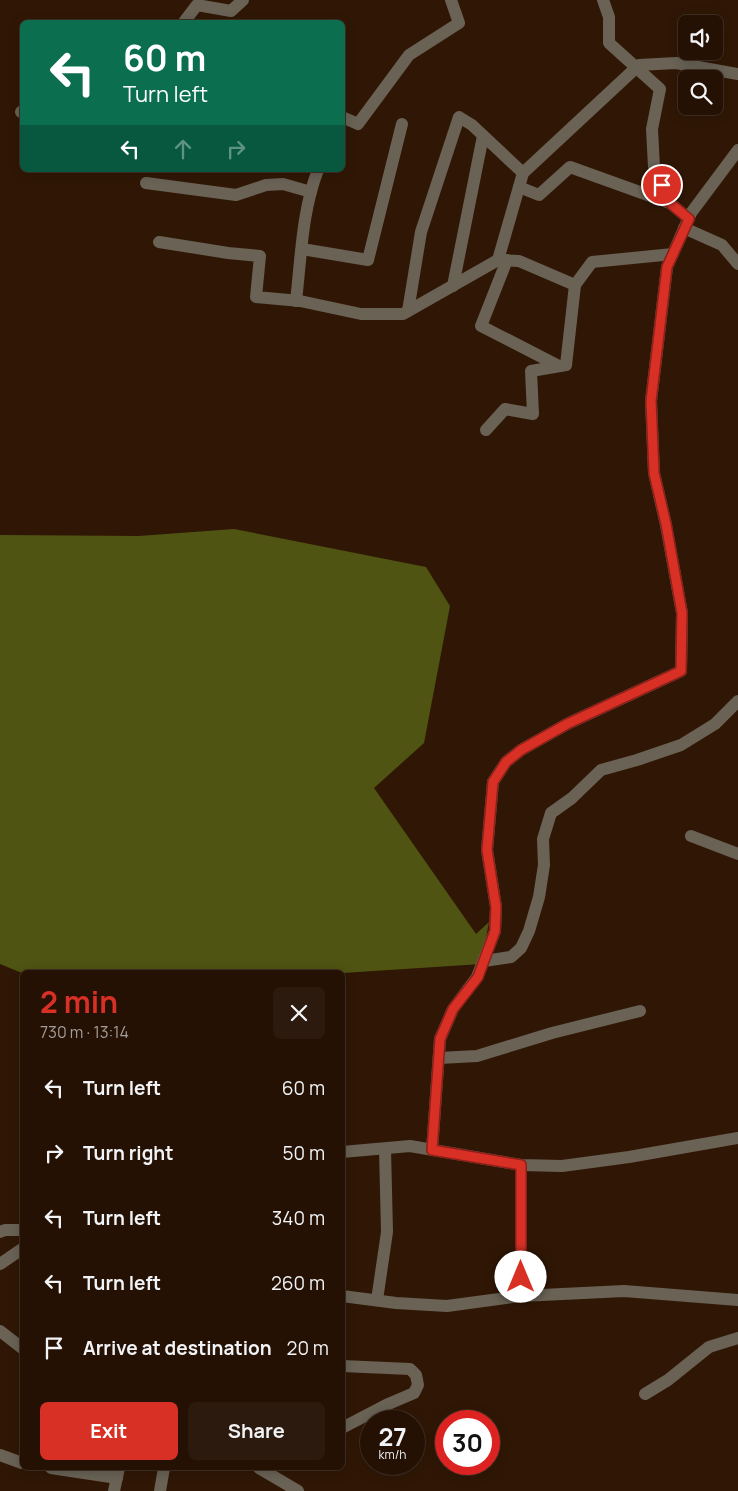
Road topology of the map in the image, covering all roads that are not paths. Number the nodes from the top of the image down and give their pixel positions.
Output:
1 (244, 0) edge
2 (451, 0) edge
3 (603, 0) edge
4 (186, 20) edge
5 (636, 68) junction
6 (738, 74) edge
7 (345, 118) edge
8 (402, 124) dead end
9 (483, 136) junction
10 (738, 150) edge
11 (317, 172) edge
12 (522, 173) junction
13 (146, 183) dead end
14 (518, 187) junction
15 (311, 192) junction
16 (670, 203) junction
17 (687, 223) junction
18 (159, 242) dead end
19 (302, 250) junction
20 (673, 254) junction
21 (502, 260) junction
22 (738, 264) edge
23 (575, 285) junction
24 (453, 286) junction
25 (296, 301) junction
26 (408, 311) junction
27 (559, 366) junction
28 (486, 430) dead end
29 (738, 701) edge
30 (691, 836) dead end
31 (738, 854) edge
32 (484, 961) junction
33 (640, 1011) dead end
34 (439, 1058) junction
35 (738, 1138) edge
36 (385, 1148) junction
37 (432, 1150) junction
38 (345, 1152) edge
39 (521, 1165) junction
40 (20, 1230) edge
41 (0, 1232) edge
42 (20, 1251) edge
43 (0, 1264) edge
44 (345, 1296) edge
45 (521, 1296) junction
46 (377, 1300) junction
47 (738, 1300) edge
48 (0, 1331) edge
49 (738, 1338) edge
50 (20, 1346) edge
51 (345, 1366) edge
52 (644, 1394) dead end
53 (345, 1426) edge
54 (0, 1455) edge
55 (20, 1462) edge
56 (77, 1470) edge
57 (164, 1470) edge
58 (262, 1470) edge
59 (118, 1473) edge
60 (114, 1491) edge
61 (160, 1491) edge
62 (298, 1491) edge

1 - 4 street
2 - 7 street
3 - 5 street
5 - 6 street
5 - 12 street
5 - 16 street
8 - 19 street
9 - 12 street
9 - 24 street
9 - 26 street
10 - 17 street
11 - 15 street
12 - 14 street
13 - 15 street
14 - 16 street
14 - 21 street
15 - 19 street
16 - 17 street
17 - 20 street
17 - 22 street
18 - 25 street
19 - 25 street
20 - 23 street
20 - 32 street
21 - 23 street
21 - 24 street
21 - 27 street
23 - 27 street
24 - 26 street
25 - 26 street
27 - 28 street
29 - 32 street
30 - 31 street
32 - 34 street
33 - 34 street
34 - 37 street
35 - 39 street
36 - 37 street
36 - 38 street
36 - 46 street
37 - 39 street
39 - 45 street
40 - 41 street
42 - 43 street
44 - 46 street
45 - 46 street
45 - 47 street
48 - 50 street
49 - 52 street
51 - 53 street
54 - 55 street
56 - 59 street
57 - 61 street
58 - 62 street
59 - 60 street

